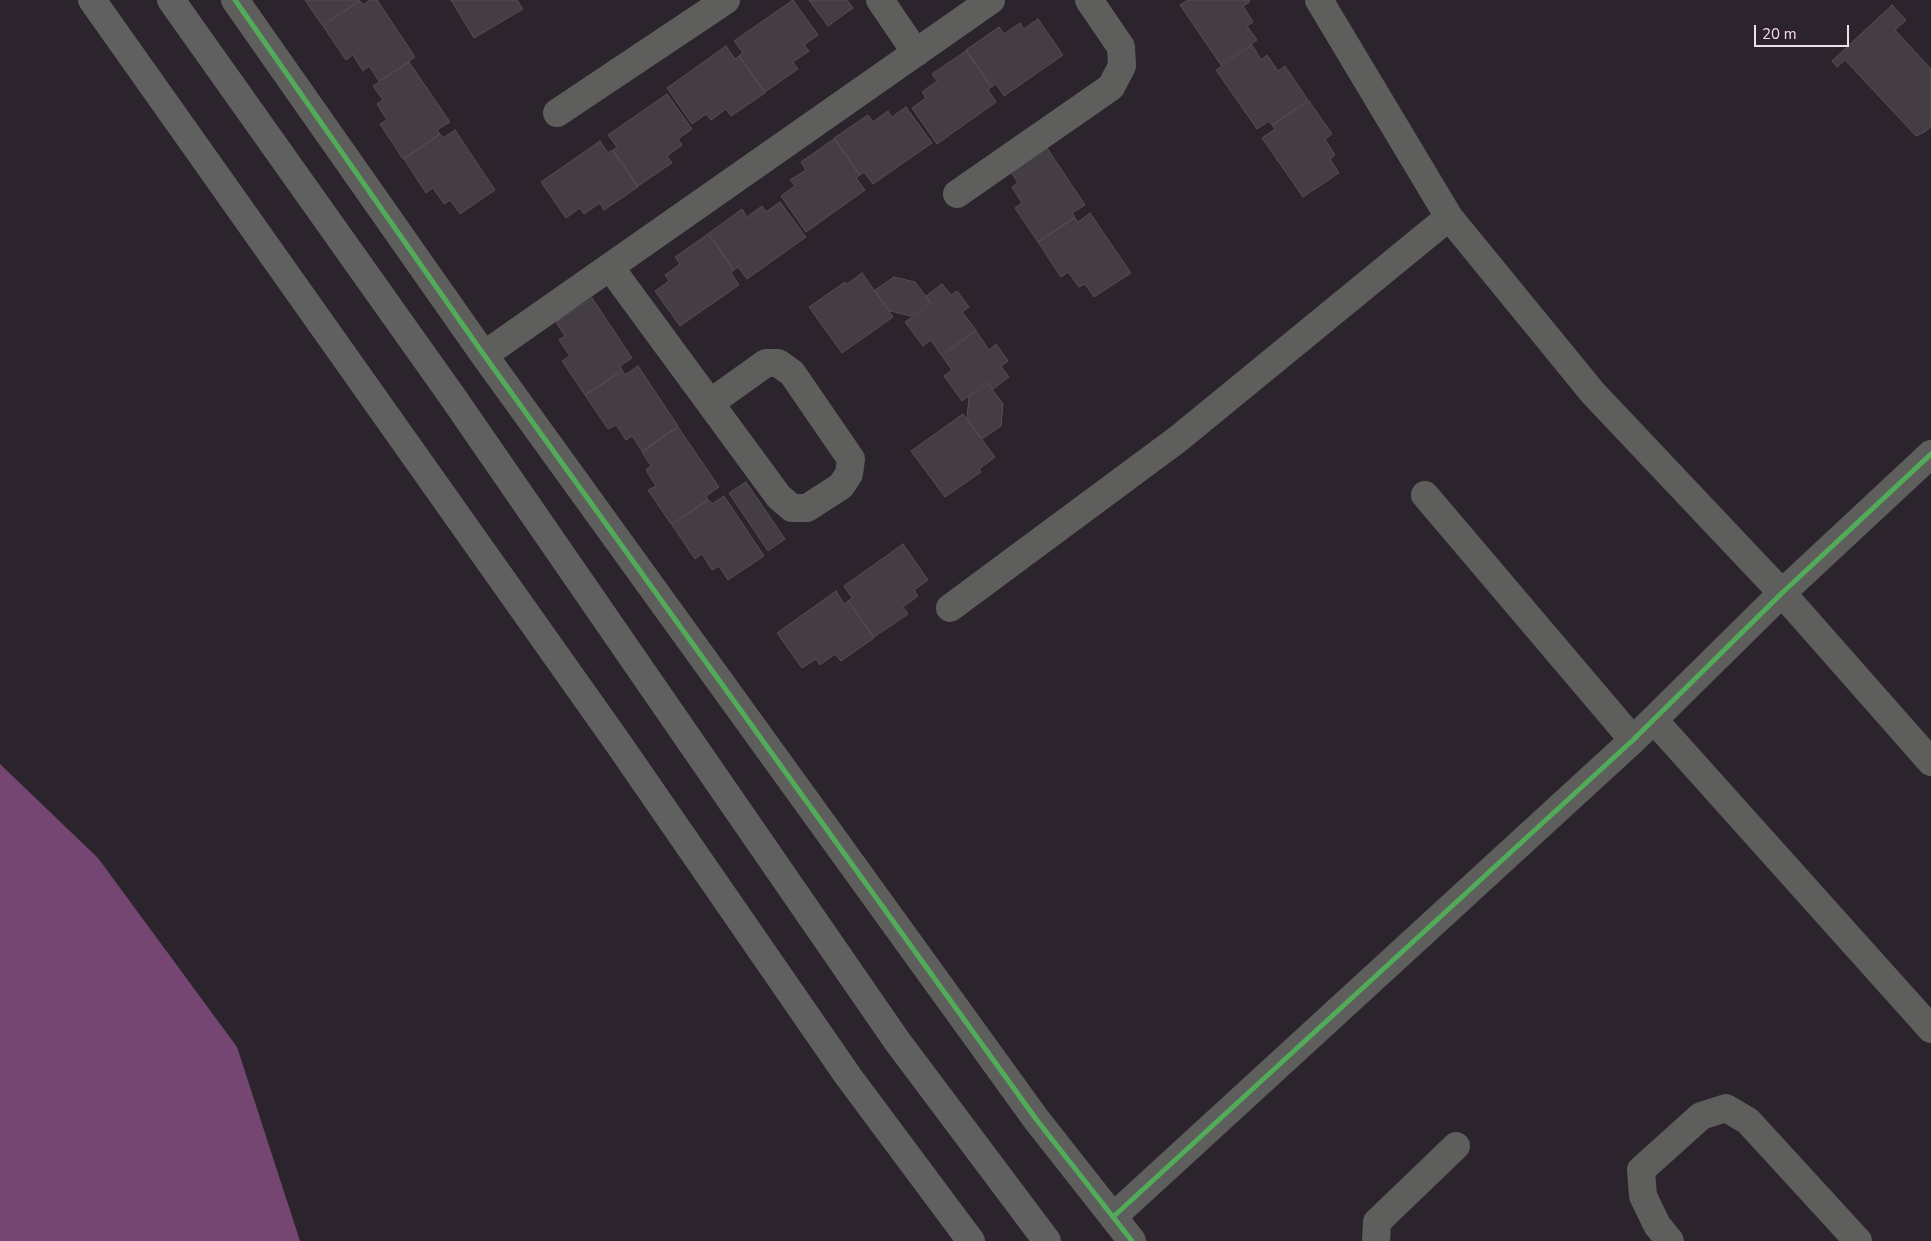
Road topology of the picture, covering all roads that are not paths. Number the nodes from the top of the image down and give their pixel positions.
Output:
1 (92, 0) edge
2 (171, 0) edge
3 (235, 0) edge
4 (726, 0) edge
5 (880, 0) edge
6 (991, 0) edge
7 (1090, 0) edge
8 (1319, 0) edge
9 (916, 53) junction
10 (557, 113) dead end
11 (957, 194) dead end
12 (1449, 217) junction
13 (610, 267) junction
14 (484, 355) junction
15 (710, 403) junction
16 (1931, 454) edge
17 (1425, 495) dead end
18 (1782, 593) junction
19 (950, 608) dead end
20 (1654, 720) junction
21 (1633, 740) junction
22 (1931, 762) edge
23 (1931, 1029) edge
24 (1456, 1146) dead end
25 (1113, 1217) junction
26 (971, 1241) edge
27 (1047, 1241) edge
28 (1132, 1241) edge
29 (1376, 1241) edge
30 (1670, 1241) edge
31 (1858, 1241) edge

1 - 26 main road
2 - 27 main road
3 - 14 street
4 - 10 street
5 - 9 street
6 - 9 street
7 - 11 street
8 - 12 street
9 - 13 street
12 - 18 street
12 - 19 street
13 - 14 street
13 - 15 street
14 - 25 street
15 - 15 street
16 - 18 street
17 - 21 street
18 - 20 street
18 - 22 street
20 - 21 street
20 - 23 street
21 - 25 street
24 - 29 street
25 - 28 street
30 - 31 street

